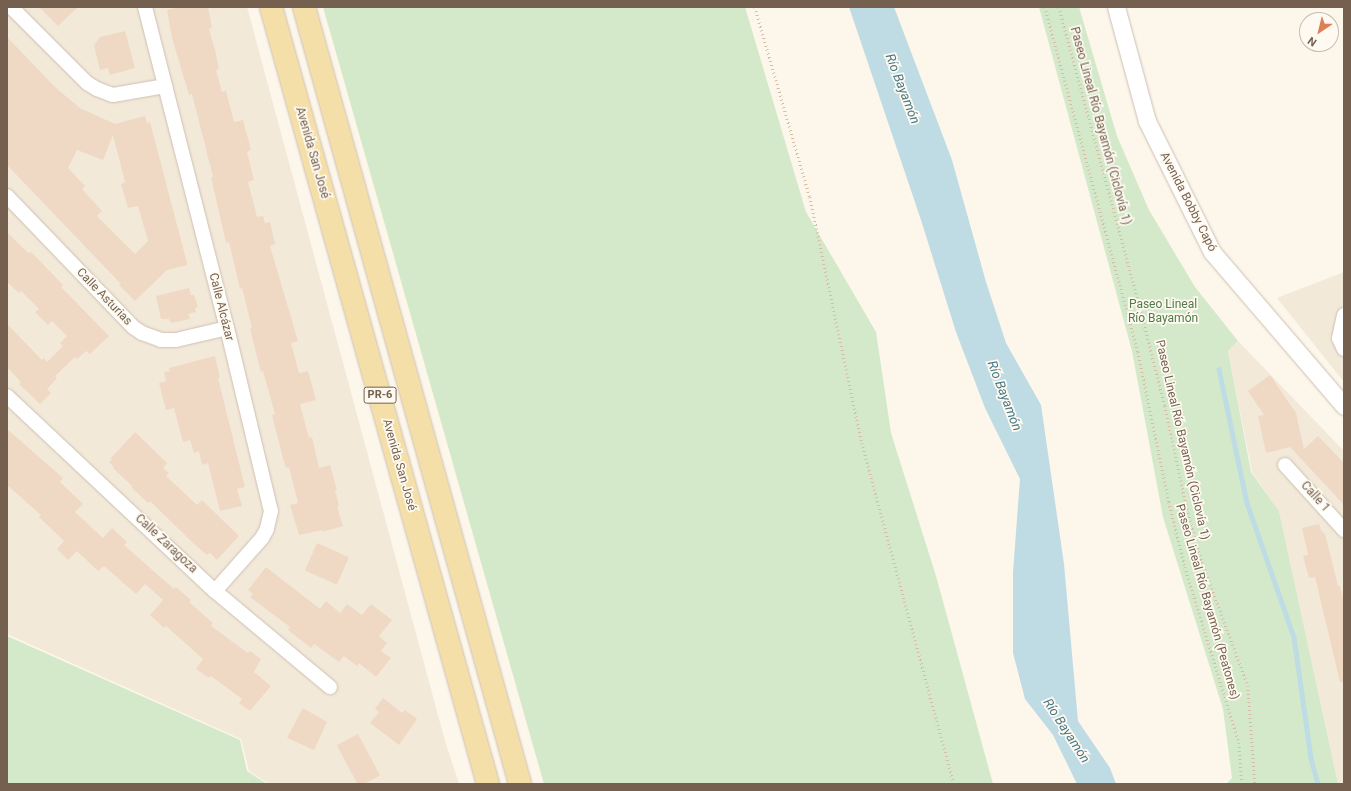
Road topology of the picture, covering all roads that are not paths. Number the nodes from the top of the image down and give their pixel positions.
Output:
1 (10, 7) edge
2 (144, 7) edge
3 (271, 7) edge
4 (304, 7) edge
5 (1116, 7) edge
6 (165, 86) junction
7 (7, 196) edge
8 (1344, 314) edge
9 (227, 328) junction
10 (1344, 349) edge
11 (7, 396) edge
12 (1344, 406) edge
13 (1285, 465) dead end
14 (1344, 530) edge
15 (215, 590) junction
16 (330, 687) dead end
17 (488, 784) edge
18 (520, 784) edge

1 - 6 street
2 - 6 street, Calle Alcázar
3 - 17 main road, Avenida San José / PR-6
4 - 18 main road, PR-6
5 - 12 street, Avenida Bobby Capó
6 - 9 street, Calle Alcázar
7 - 9 street, Calle Asturias
8 - 10 street
9 - 15 street, Calle Alcázar
11 - 15 street, Calle Zaragoza
13 - 14 street, Calle 1
15 - 16 street, Calle Zaragoza

